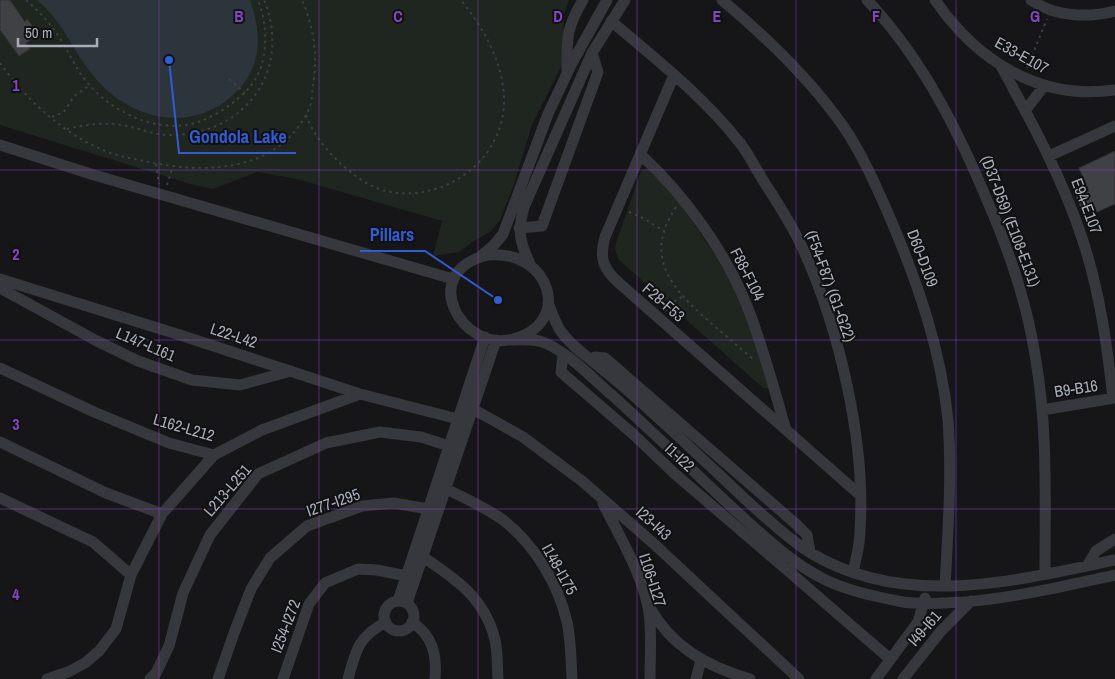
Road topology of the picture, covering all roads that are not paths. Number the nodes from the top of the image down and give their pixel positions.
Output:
1 (583, 0) edge
2 (607, 0) edge
3 (625, 0) edge
4 (722, 0) edge
5 (866, 0) edge
6 (936, 0) edge
7 (1036, 1) edge
8 (1115, 11) edge
9 (611, 21) junction
10 (592, 52) junction
11 (1001, 66) junction
12 (567, 71) junction
13 (674, 75) junction
14 (1044, 86) junction
15 (1115, 90) edge
16 (1025, 110) junction
17 (1115, 126) edge
18 (0, 145) edge
19 (640, 154) junction
20 (1049, 156) junction
21 (519, 228) junction
22 (480, 257) junction
23 (531, 266) junction
24 (0, 279) edge
25 (453, 279) junction
26 (0, 288) edge
27 (548, 303) junction
28 (490, 339) junction
29 (511, 340) junction
30 (563, 354) junction
31 (0, 368) edge
32 (290, 371) junction
33 (360, 394) junction
34 (1114, 398) edge
35 (473, 409) junction
36 (1042, 410) junction
37 (458, 419) junction
38 (786, 430) junction
39 (0, 442) edge
40 (449, 446) junction
41 (214, 455) junction
42 (446, 489) junction
43 (860, 495) junction
44 (600, 497) junction
45 (0, 498) edge
46 (428, 509) junction
47 (162, 514) junction
48 (1115, 539) edge
49 (774, 544) junction
50 (423, 557) junction
51 (1115, 560) edge
52 (1088, 566) junction
53 (853, 572) junction
54 (1045, 574) junction
55 (131, 575) junction
56 (793, 575) junction
57 (1115, 575) edge
58 (406, 576) junction
59 (925, 586) junction
60 (945, 586) junction
61 (646, 600) junction
62 (971, 601) junction
63 (402, 602) junction
64 (924, 604) junction
65 (386, 622) junction
66 (412, 622) junction
67 (890, 659) junction
68 (700, 660) junction
69 (497, 678) edge
70 (47, 679) edge
71 (150, 679) edge
72 (218, 679) edge
73 (283, 679) edge
74 (348, 679) edge
75 (435, 679) edge
76 (572, 679) edge
77 (650, 679) edge
78 (696, 679) edge
79 (750, 679) edge
80 (799, 679) edge
81 (876, 679) edge
82 (904, 679) edge

1 - 12 street
2 - 12 street
3 - 9 street
4 - 60 street, D60-D109
5 - 36 street, (D37-D59) (E108-E131)
6 - 11 street, E33-E107
7 - 8 street
9 - 10 street
9 - 13 street, (F54-F87) (G1-G22)
10 - 21 street
10 - 21 street
11 - 14 street, E33-E107
11 - 16 street, E94-E107
12 - 22 street
13 - 19 street, F28-F53
13 - 43 street, (F54-F87) (G1-G22)
14 - 15 street, E33-E107
14 - 16 street
16 - 20 street, E94-E107
17 - 20 street
18 - 25 street
19 - 38 street, F88-F104
19 - 38 street, F28-F53
20 - 34 street, E94-E107
21 - 23 street
22 - 23 street
22 - 25 street
23 - 27 street
24 - 32 street, L22-L42
25 - 28 street
26 - 32 street, L147-L161
27 - 29 street
27 - 53 street
28 - 29 street
28 - 35 street
28 - 37 street
29 - 30 street
30 - 49 street
30 - 56 street, I1-I22
31 - 41 street, L162-L212
32 - 33 street, L22-L42
33 - 37 street, L22-L42
33 - 41 street, L162-L212
34 - 36 street, B9-B16
35 - 42 street
35 - 44 street, I23-I43
36 - 54 street, (D37-D59) (E108-E131)
37 - 40 street
38 - 43 street, F28-F53
39 - 47 street
40 - 46 street
40 - 71 street, L213-L251
41 - 47 street
42 - 50 street
42 - 76 street, I148-I175
43 - 53 street, (F54-F87) (G1-G22)
44 - 61 street, I106-I127
44 - 80 street, I23-I43
45 - 55 street
46 - 58 street
46 - 72 street, I277-I295
47 - 55 street
48 - 52 street
49 - 56 street
49 - 64 street
50 - 63 street
50 - 69 street
51 - 52 street
52 - 54 street
53 - 59 street
54 - 60 street
55 - 70 street
56 - 67 street
57 - 62 street
58 - 63 street
58 - 73 street, I254-I272
59 - 60 street
59 - 64 street
61 - 68 street
61 - 77 street, I106-I127
62 - 64 street
62 - 82 street, I49-I61
63 - 65 street
63 - 66 street
64 - 67 street
65 - 66 street
65 - 74 street
66 - 75 street
67 - 81 street
68 - 78 street
68 - 79 street

